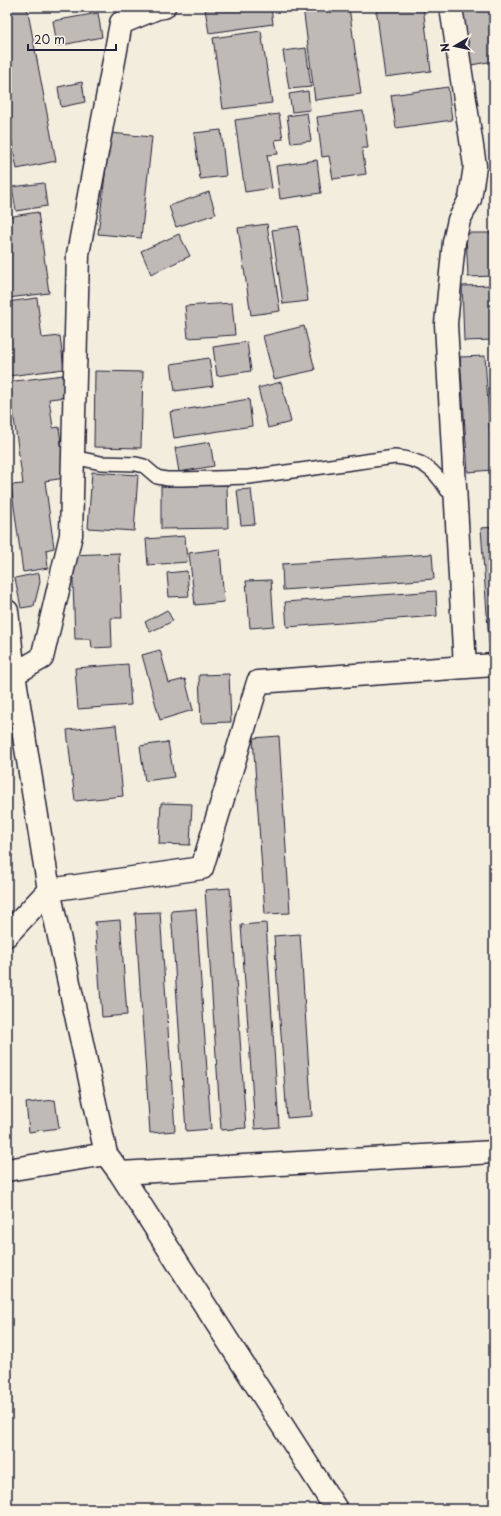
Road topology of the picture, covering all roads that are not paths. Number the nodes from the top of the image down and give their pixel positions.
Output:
1 (164, 7) edge
2 (451, 7) edge
3 (73, 457) junction
4 (456, 490) junction
5 (7, 611) edge
6 (494, 665) edge
7 (465, 667) junction
8 (14, 674) junction
9 (49, 890) junction
10 (7, 935) edge
11 (494, 1152) edge
12 (106, 1154) junction
13 (7, 1170) edge
14 (120, 1174) junction
15 (336, 1509) edge

1 - 3 street
2 - 4 street
3 - 4 lane
3 - 8 street
4 - 7 street
5 - 8 street
6 - 7 street
7 - 9 street
8 - 9 street
9 - 10 street
9 - 12 street
11 - 14 street
12 - 13 street
12 - 14 street
14 - 15 street

